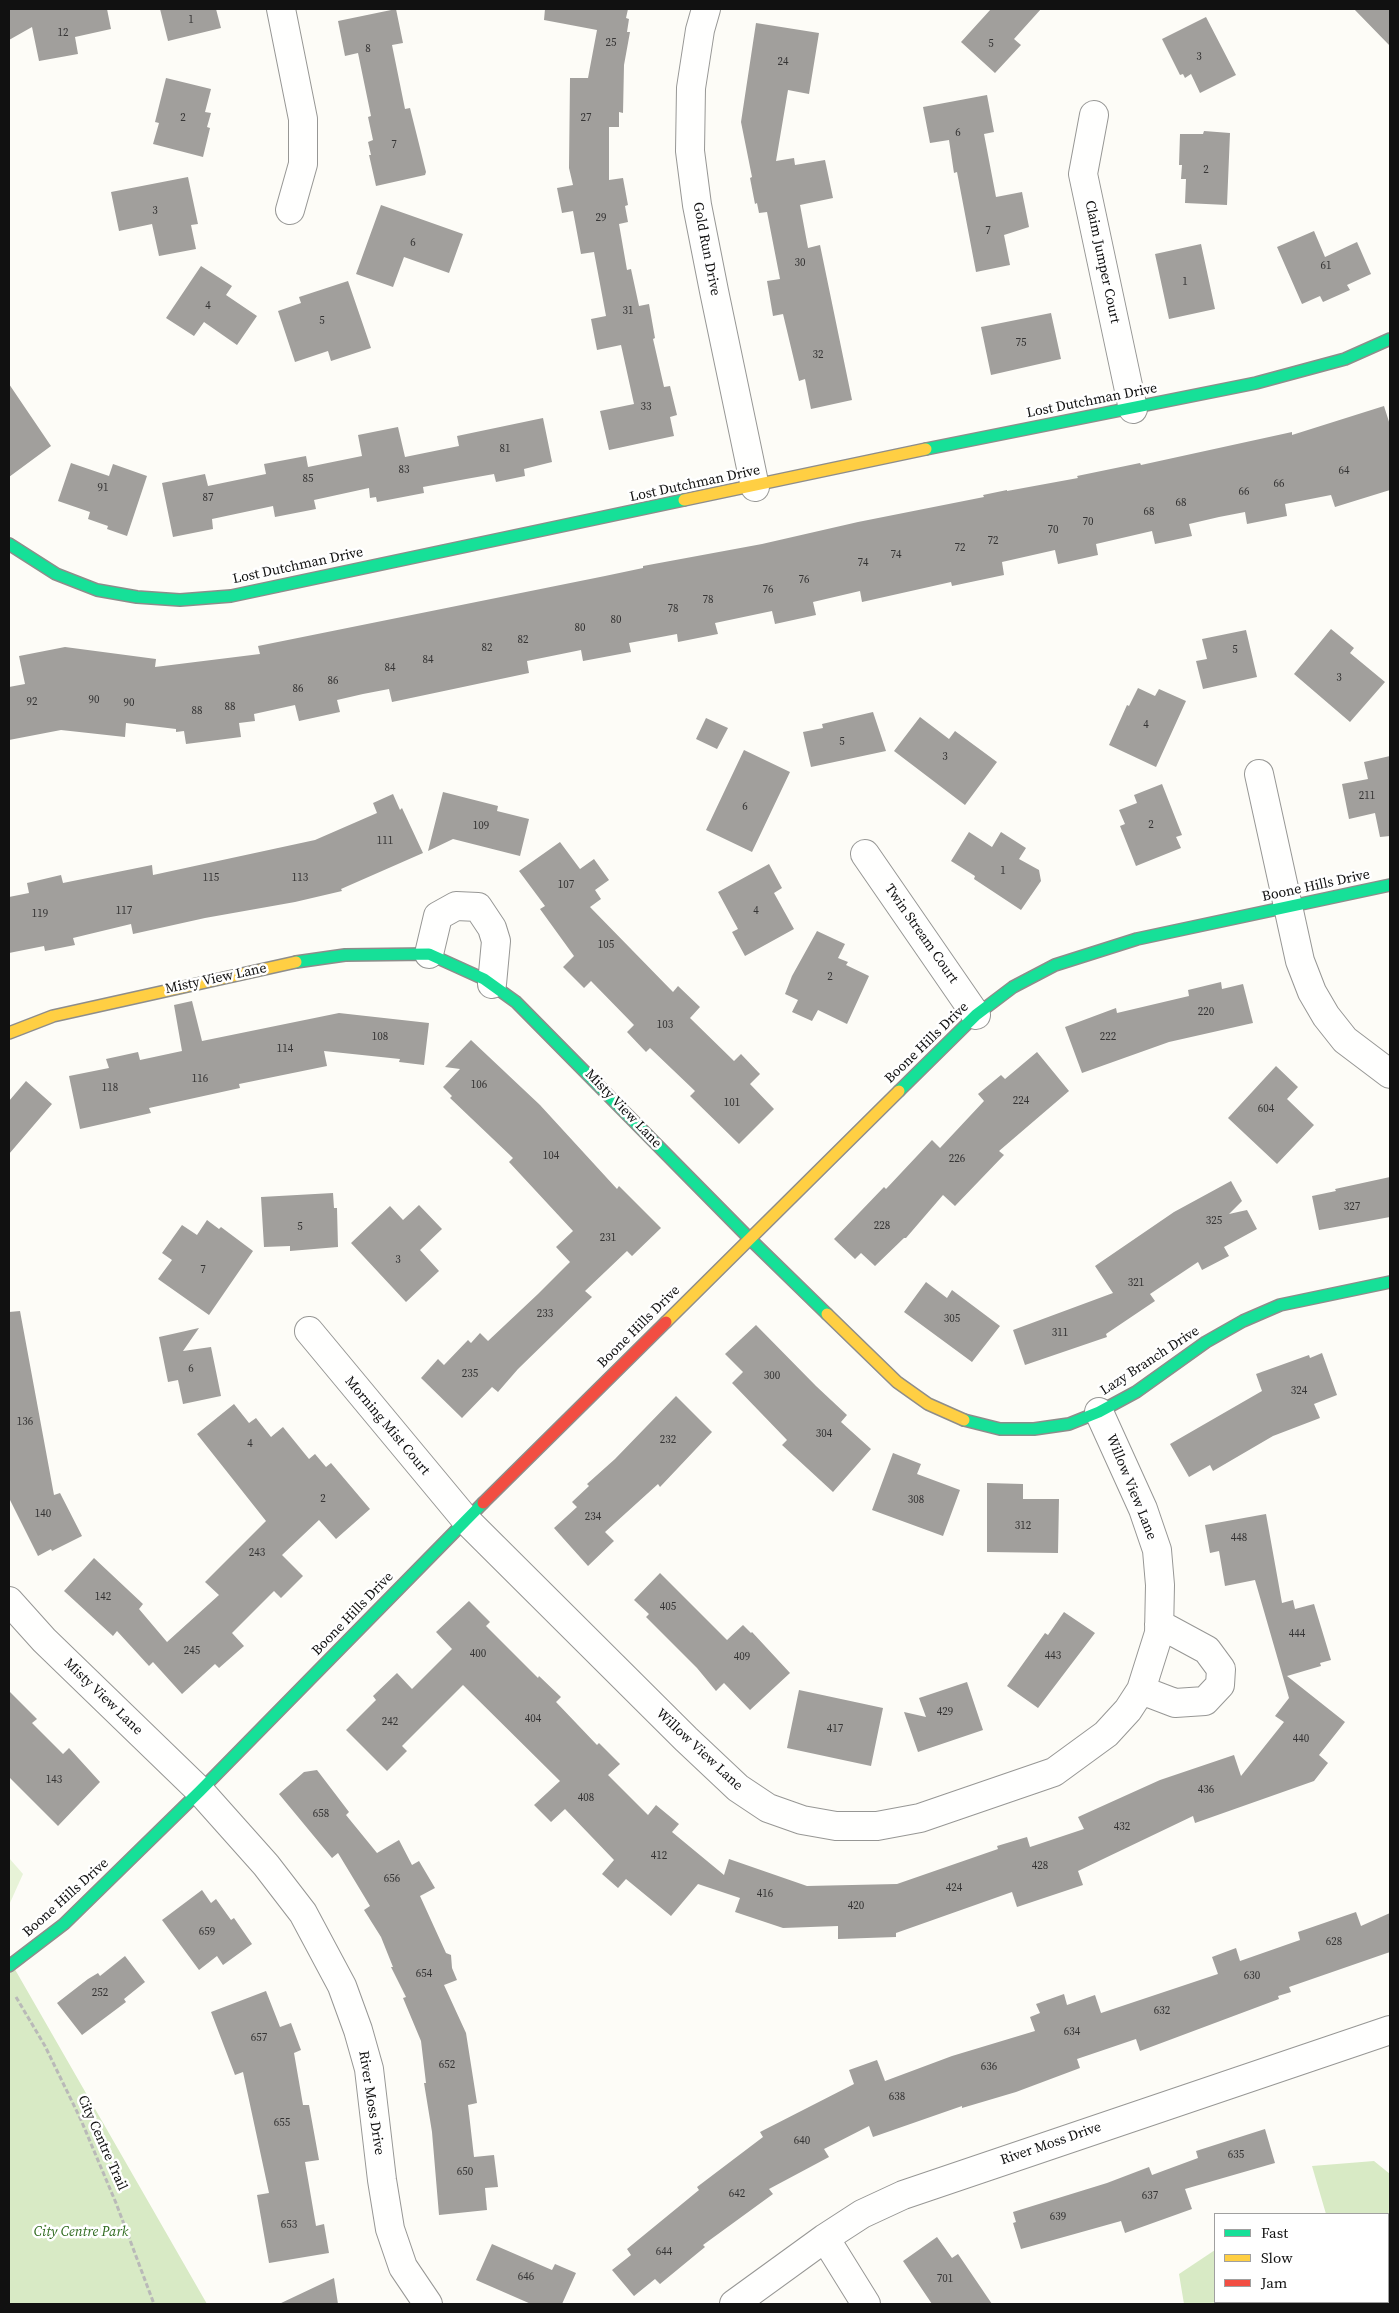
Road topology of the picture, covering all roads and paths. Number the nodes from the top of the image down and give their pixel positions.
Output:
1 (281, 9) edge
2 (706, 9) edge
3 (1094, 115) dead end
4 (290, 210) dead end
5 (1390, 339) edge
6 (1133, 408) junction
7 (755, 487) junction
8 (9, 544) edge
9 (1258, 774) dead end
10 (865, 854) dead end
11 (1390, 885) edge
12 (1287, 907) junction
13 (429, 954) junction
14 (492, 984) junction
15 (976, 1015) junction
16 (9, 1033) edge
17 (1390, 1074) edge
18 (750, 1239) junction
19 (1390, 1282) edge
20 (308, 1332) dead end
21 (1100, 1412) junction
22 (466, 1520) junction
23 (9, 1601) edge
24 (1159, 1624) junction
25 (1141, 1690) junction
26 (200, 1791) junction
27 (9, 1966) edge
28 (16, 1997) dead end
29 (1390, 2030) edge
30 (825, 2238) junction
31 (154, 2304) edge
32 (428, 2304) edge
33 (734, 2304) edge
34 (866, 2304) edge

1 - 4 street
2 - 7 street, Gold Run Drive
3 - 6 street, Claim Jumper Court
5 - 6 street, Lost Dutchman Drive
6 - 7 street, Lost Dutchman Drive
7 - 8 street, Lost Dutchman Drive
9 - 12 street
10 - 15 street, Twin Stream Court
11 - 12 street, Boone Hills Drive
12 - 15 street, Boone Hills Drive
12 - 17 street
13 - 14 street, Misty View Lane
13 - 14 street
13 - 16 street, Misty View Lane
14 - 18 street, Misty View Lane
15 - 18 street, Boone Hills Drive
18 - 21 street, Lazy Branch Drive
18 - 22 street, Boone Hills Drive
19 - 21 street, Lazy Branch Drive
20 - 22 street, Morning Mist Court
21 - 24 street, Willow View Lane
22 - 25 street, Willow View Lane
22 - 26 street, Boone Hills Drive
23 - 26 street, Misty View Lane
24 - 25 street, Willow View Lane
24 - 25 street
26 - 27 street, Boone Hills Drive
26 - 32 street, River Moss Drive
28 - 31 path, City Centre Trail
29 - 30 street, River Moss Drive
30 - 33 street, River Moss Drive
30 - 34 street

